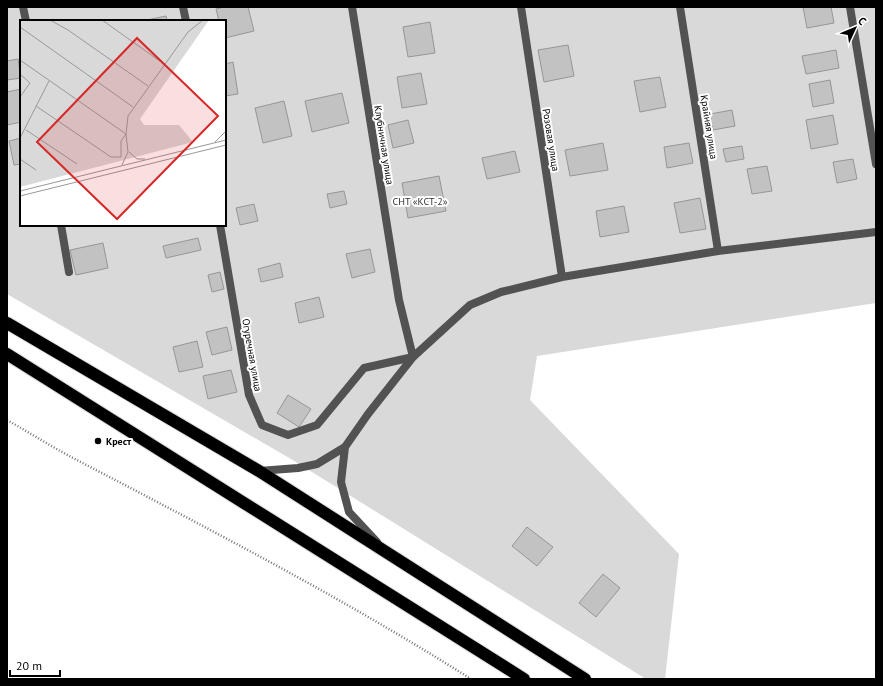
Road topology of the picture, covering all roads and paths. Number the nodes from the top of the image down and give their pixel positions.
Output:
1 (23, 7) edge
2 (183, 7) edge
3 (352, 7) edge
4 (521, 7) edge
5 (680, 7) edge
6 (850, 7) edge
7 (26, 20) edge
8 (186, 20) edge
9 (876, 164) edge
10 (61, 226) edge
11 (220, 226) edge
12 (876, 232) edge
13 (718, 251) junction
14 (69, 272) dead end
15 (562, 277) junction
16 (7, 323) edge
17 (7, 354) edge
18 (413, 357) junction
19 (7, 420) edge
20 (345, 447) junction
21 (259, 471) junction
22 (388, 554) junction
23 (471, 679) edge
24 (524, 679) edge
25 (585, 679) edge

1 - 7 street
2 - 8 street
3 - 18 street, Клубничная улица
4 - 15 street, Розовая улица
5 - 13 street, Крайняя улица
6 - 9 street
10 - 14 street
11 - 18 street, Огуречная улица
12 - 13 street
13 - 15 street
15 - 18 street
16 - 21 highway
17 - 24 highway
18 - 20 street
19 - 23 path
20 - 21 street
20 - 22 street
21 - 22 highway
22 - 25 highway

